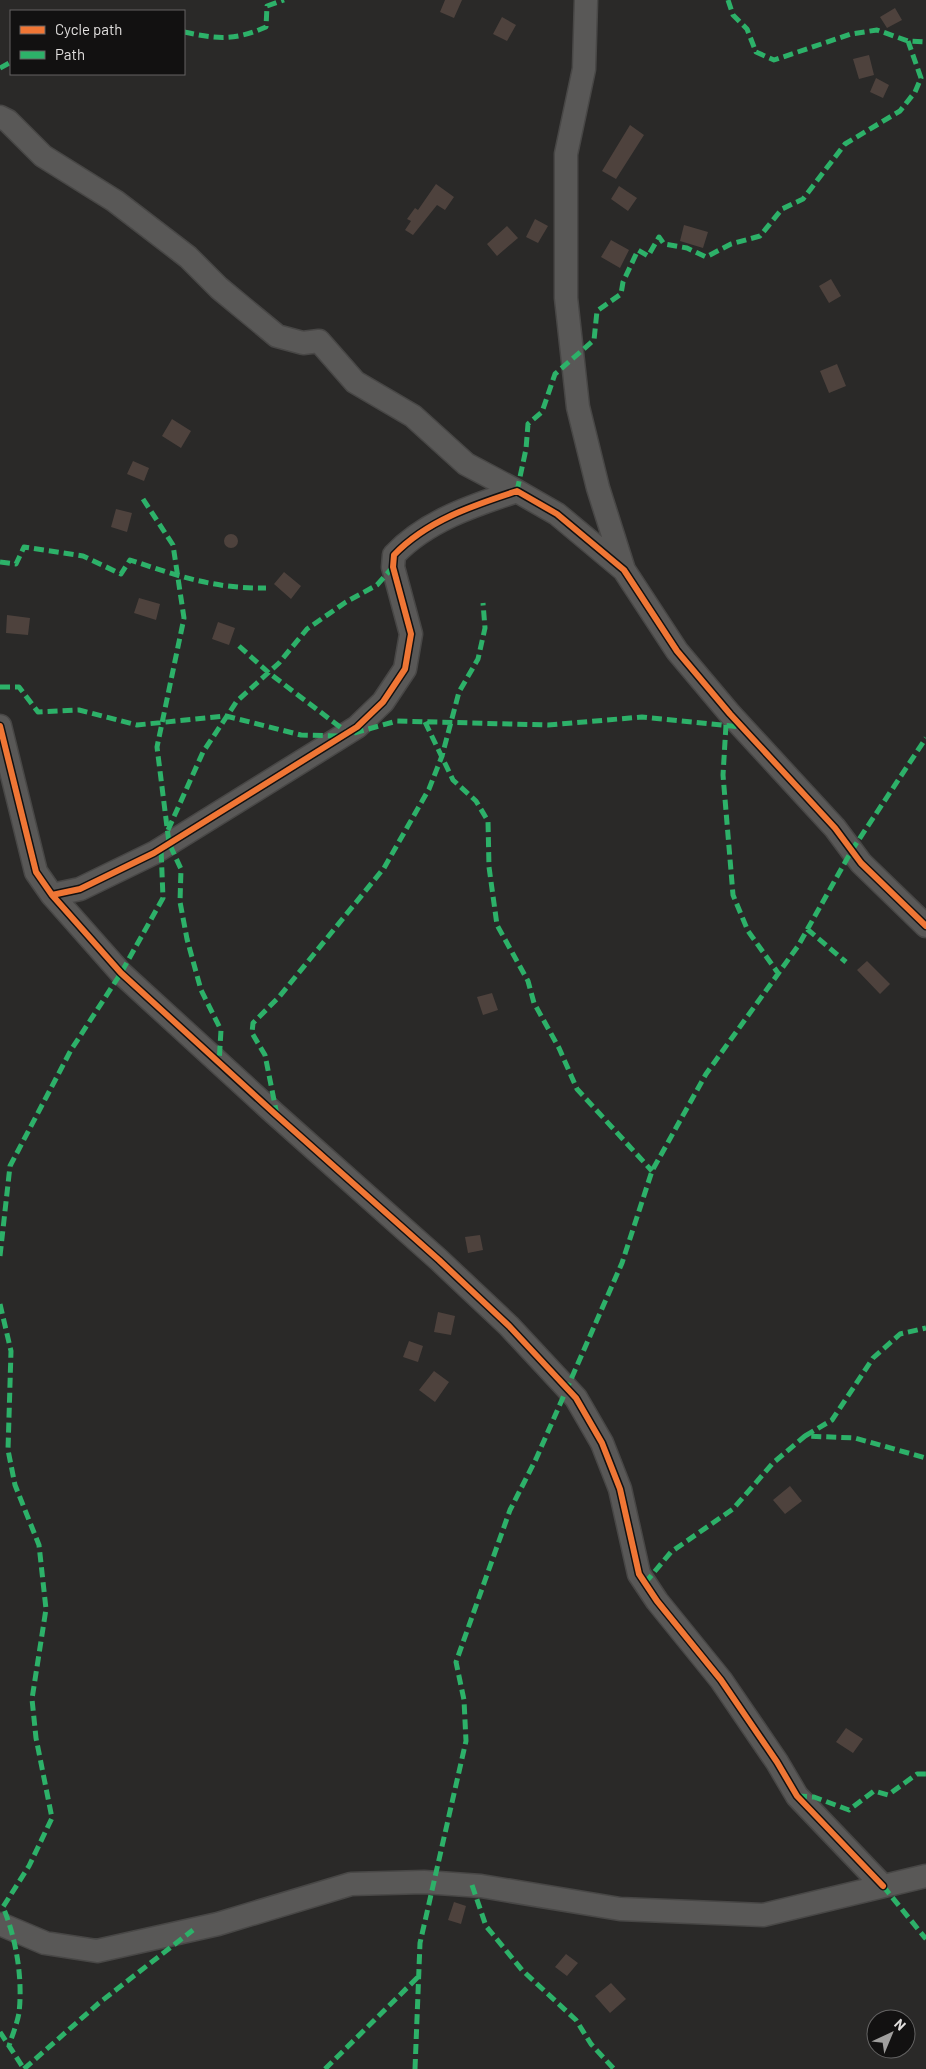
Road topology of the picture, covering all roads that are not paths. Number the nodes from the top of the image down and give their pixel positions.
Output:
1 (586, 0) edge
2 (0, 117) edge
3 (517, 491) junction
4 (624, 570) junction
5 (0, 726) edge
6 (52, 895) junction
7 (926, 926) edge
8 (926, 1876) edge
9 (883, 1886) junction
10 (0, 1924) edge

1 - 4 street
2 - 3 street
3 - 4 street
3 - 6 street
4 - 7 street
5 - 6 street
6 - 9 street
8 - 9 street
9 - 10 street

